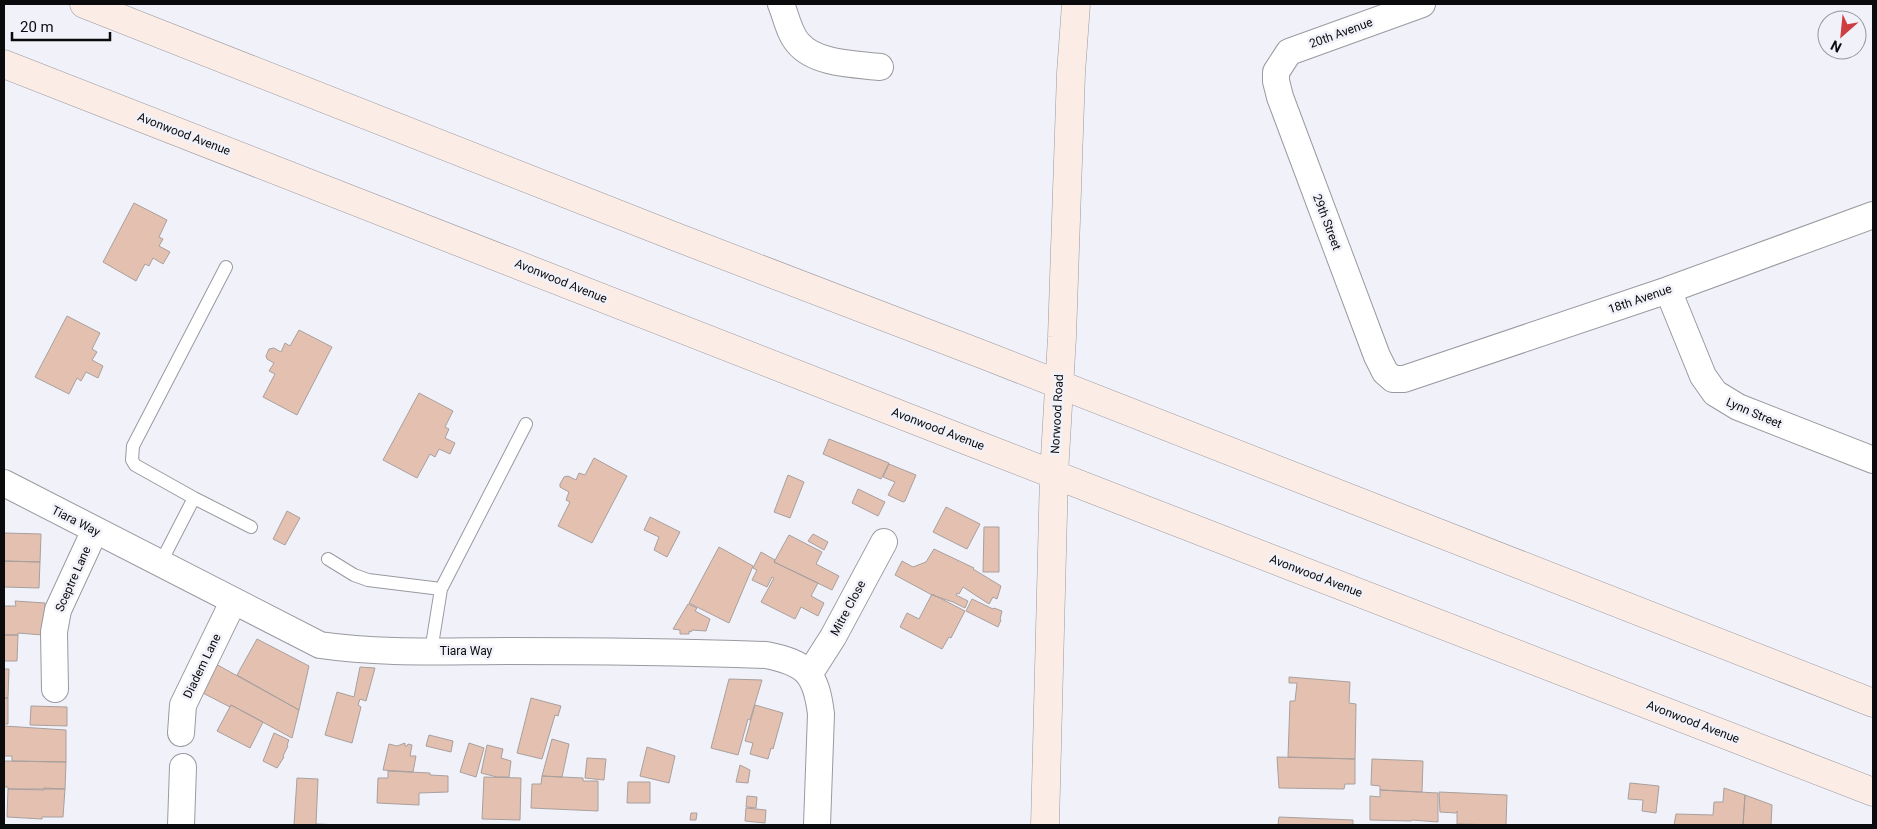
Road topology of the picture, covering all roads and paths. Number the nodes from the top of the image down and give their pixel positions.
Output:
1 (84, 4) edge
2 (781, 4) edge
3 (1076, 4) edge
4 (1422, 4) edge
5 (1289, 52) joint
6 (4, 64) edge
7 (880, 67) dead end
8 (1873, 215) edge
9 (226, 267) dead end
10 (1668, 290) junction
11 (1404, 379) joint
12 (1058, 385) junction
13 (526, 424) dead end
14 (1873, 460) edge
15 (1054, 474) junction
16 (4, 484) edge
17 (194, 498) junction
18 (251, 528) dead end
19 (95, 530) junction
20 (884, 542) dead end
21 (328, 559) dead end
22 (160, 564) junction
23 (441, 589) junction
24 (234, 602) junction
25 (431, 651) junction
26 (810, 673) junction
27 (55, 689) dead end
28 (1873, 703) edge
29 (181, 733) dead end
30 (183, 767) dead end
31 (1873, 792) edge
32 (181, 825) edge
33 (817, 825) edge
34 (1045, 825) edge

1 - 12 main road
2 - 7 street
3 - 12 main road, Norwood Road
4 - 5 street, 20th Avenue
5 - 11 street, 29th Street
6 - 15 main road, Avonwood Avenue
8 - 10 street, 18th Avenue
9 - 17 lane
10 - 11 street, 18th Avenue
10 - 14 street, Lynn Street
12 - 15 main road, Norwood Road
12 - 28 main road
13 - 23 lane
15 - 31 main road, Avonwood Avenue
15 - 34 main road, Norwood Road
16 - 19 street, Tiara Way
17 - 18 lane
17 - 22 lane
19 - 22 street, Tiara Way
19 - 27 street, Sceptre Lane
20 - 26 street, Mitre Close
21 - 23 lane
22 - 24 street, Tiara Way
23 - 25 lane
24 - 25 street, Tiara Way
24 - 29 street, Diadem Lane
25 - 26 street, Tiara Way
26 - 33 street
30 - 32 street

